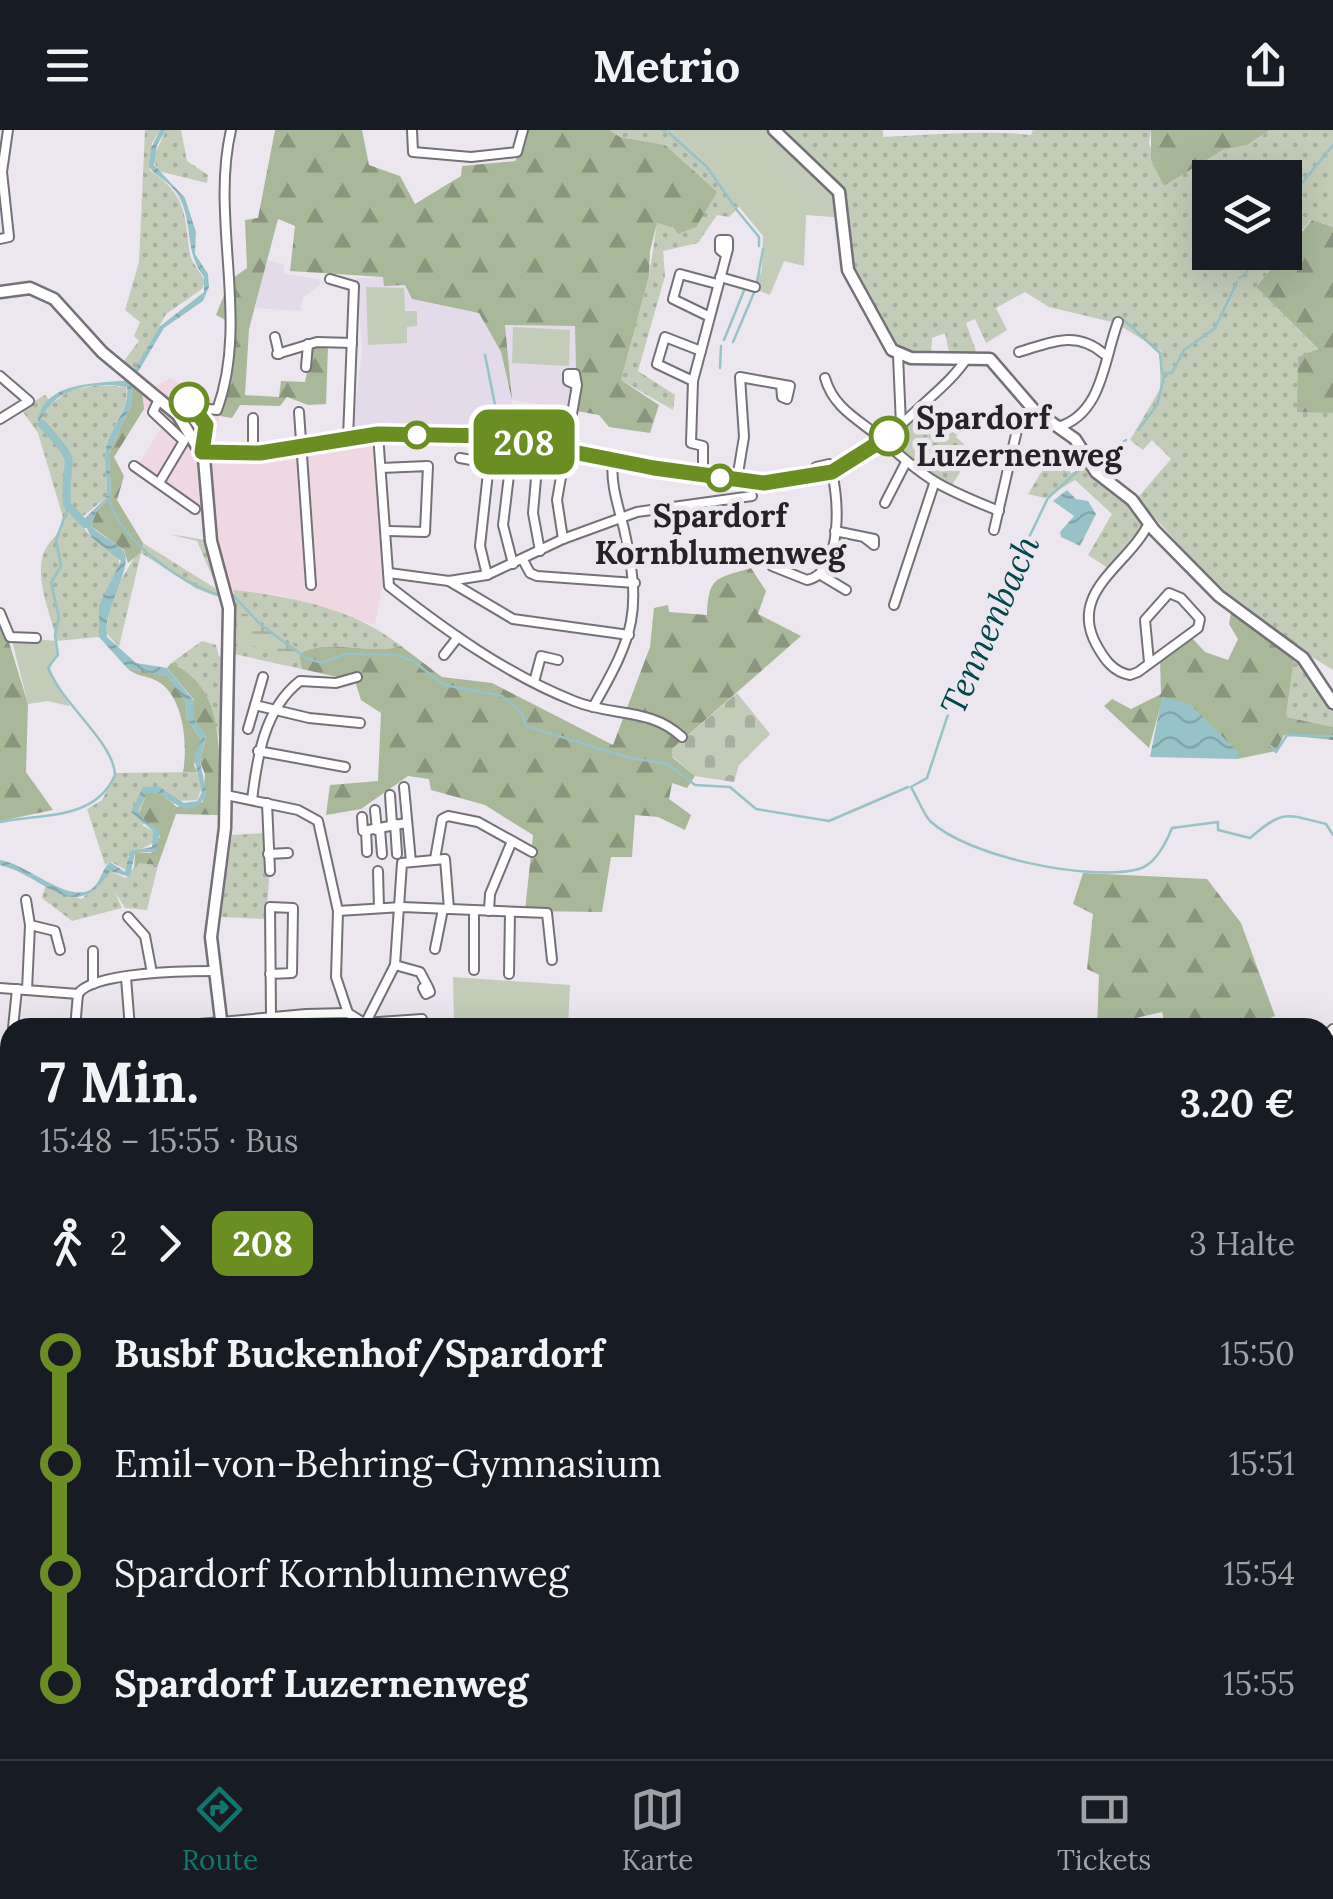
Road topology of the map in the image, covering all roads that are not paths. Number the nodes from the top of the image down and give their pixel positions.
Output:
1 (8, 130) edge
2 (231, 130) edge
3 (412, 130) edge
4 (523, 130) edge
5 (774, 130) edge
6 (0, 239) edge
7 (726, 254) dead end
8 (330, 279) dead end
9 (718, 281) junction
10 (755, 287) dead end
11 (0, 292) edge
12 (708, 316) junction
13 (1118, 322) dead end
14 (275, 337) dead end
15 (352, 343) junction
16 (308, 344) junction
17 (701, 351) junction
18 (1019, 352) dead end
19 (1104, 354) junction
20 (898, 355) junction
21 (967, 358) junction
22 (306, 367) dead end
23 (0, 376) edge
24 (825, 378) dead end
25 (693, 382) junction
26 (577, 385) dead end
27 (781, 385) dead end
28 (159, 398) junction
29 (194, 407) dead end
30 (1034, 410) junction
31 (298, 412) dead end
32 (253, 418) dead end
33 (0, 419) edge
34 (901, 425) junction
35 (572, 426) junction
36 (1066, 428) junction
37 (378, 434) junction
38 (492, 436) junction
39 (348, 438) junction
40 (884, 441) junction
41 (523, 442) junction
42 (539, 444) junction
43 (301, 447) junction
44 (566, 450) junction
45 (202, 452) junction
46 (254, 454) junction
47 (460, 458) dead end
48 (612, 459) junction
49 (488, 463) junction
50 (905, 464) junction
51 (134, 466) dead end
52 (816, 466) dead end
53 (510, 467) junction
54 (381, 468) junction
55 (522, 469) dead end
56 (832, 472) junction
57 (702, 474) junction
58 (737, 479) junction
59 (158, 483) junction
60 (934, 484) junction
61 (752, 496) dead end
62 (885, 503) dead end
63 (195, 509) dead end
64 (999, 511) junction
65 (621, 517) junction
66 (1152, 527) junction
67 (994, 530) dead end
68 (388, 531) junction
69 (835, 531) junction
70 (865, 538) dead end
71 (563, 539) junction
72 (540, 550) junction
73 (518, 562) junction
74 (772, 566) dead end
75 (390, 573) junction
76 (821, 574) junction
77 (487, 575) junction
78 (449, 581) junction
79 (635, 582) junction
80 (311, 584) dead end
81 (846, 590) dead end
82 (894, 605) dead end
83 (0, 613) edge
84 (629, 635) junction
85 (458, 637) junction
86 (36, 638) dead end
87 (444, 655) dead end
88 (558, 660) dead end
89 (1149, 662) junction
90 (263, 678) dead end
91 (534, 682) junction
92 (336, 683) dead end
93 (1333, 704) edge
94 (255, 705) junction
95 (593, 708) junction
96 (276, 710) junction
97 (360, 723) dead end
98 (248, 729) dead end
99 (682, 737) dead end
100 (258, 751) junction
101 (344, 767) dead end
102 (404, 787) dead end
103 (226, 795) junction
104 (390, 795) dead end
105 (252, 800) junction
106 (267, 803) junction
107 (376, 810) dead end
108 (362, 817) dead end
109 (406, 823) junction
110 (393, 824) junction
111 (379, 829) junction
112 (366, 830) junction
113 (512, 841) junction
114 (367, 852) dead end
115 (532, 852) dead end
116 (288, 853) dead end
117 (268, 854) junction
118 (382, 854) dead end
119 (403, 860) junction
120 (436, 860) junction
121 (270, 871) dead end
122 (378, 871) dead end
123 (26, 900) dead end
124 (402, 907) junction
125 (378, 908) junction
126 (446, 909) junction
127 (474, 910) junction
128 (489, 911) junction
129 (338, 912) junction
130 (510, 912) junction
131 (128, 917) dead end
132 (30, 925) junction
133 (436, 948) dead end
134 (60, 950) dead end
135 (93, 951) dead end
136 (552, 960) dead end
137 (395, 964) junction
138 (474, 970) dead end
139 (214, 971) junction
140 (152, 973) junction
141 (270, 974) junction
142 (509, 974) dead end
143 (126, 978) junction
144 (94, 984) junction
145 (428, 987) dead end
146 (0, 988) edge
147 (22, 990) junction
148 (78, 994) junction
149 (348, 1013) junction
150 (306, 1014) junction
151 (270, 1015) junction
152 (16, 1018) edge
153 (76, 1018) edge
154 (129, 1018) edge
155 (221, 1018) edge
156 (256, 1018) edge
157 (307, 1018) edge
158 (354, 1018) edge
159 (367, 1018) edge

1 - 6 street
2 - 29 street
3 - 4 street
5 - 20 main road
7 - 9 street
8 - 15 street
9 - 10 street
9 - 12 street
9 - 12 street
11 - 28 main road
12 - 17 street
13 - 19 street
14 - 16 street
15 - 16 street
15 - 39 street
16 - 22 street
17 - 25 street
17 - 25 street
18 - 19 street
19 - 36 street
20 - 21 main road
20 - 34 street
21 - 30 main road
21 - 34 street
23 - 33 street
24 - 40 street
25 - 57 street
26 - 35 street
27 - 58 street
28 - 45 main road
28 - 59 street
30 - 36 main road
30 - 64 street
31 - 43 street
32 - 46 street
34 - 40 street
35 - 41 street
35 - 44 street
36 - 66 main road
37 - 38 street
37 - 39 street
37 - 54 street
38 - 41 street
38 - 49 street
39 - 43 street
40 - 50 street
40 - 56 street
41 - 42 street
42 - 44 street
42 - 72 street
43 - 46 street
43 - 80 street
44 - 48 street
44 - 71 street
45 - 46 street
45 - 103 main road
47 - 49 street
48 - 57 street
48 - 65 street
49 - 53 street
49 - 77 street
50 - 60 street
50 - 62 street
51 - 59 street
52 - 56 street
53 - 55 street
53 - 73 street
54 - 68 street
54 - 68 street
56 - 58 street
56 - 69 street
57 - 58 street
59 - 63 street
60 - 64 street
60 - 82 street
61 - 65 street
64 - 67 street
65 - 71 street
65 - 79 street
66 - 89 street
66 - 93 main road
68 - 75 street
69 - 70 street
69 - 76 street
71 - 72 street
72 - 73 street
73 - 77 street
73 - 79 street
74 - 76 street
75 - 78 street
75 - 85 street
76 - 81 street
77 - 78 street
78 - 84 street
79 - 84 street
83 - 86 street
84 - 95 street
85 - 87 street
85 - 91 street
88 - 91 street
89 - 89 street
90 - 94 street
91 - 95 street
92 - 96 street
94 - 96 street
94 - 98 street
95 - 99 street
96 - 97 street
96 - 100 street
100 - 101 street
100 - 105 street
102 - 109 street
103 - 105 street
103 - 139 main road
104 - 110 street
105 - 106 street
106 - 117 street
106 - 129 street
107 - 111 street
108 - 112 street
109 - 110 street
109 - 119 street
110 - 111 street
110 - 119 street
111 - 112 street
111 - 118 street
112 - 114 street
113 - 115 street
113 - 120 street
113 - 128 street
116 - 117 street
117 - 121 street
119 - 120 street
119 - 124 street
120 - 126 street
122 - 125 street
123 - 132 street
124 - 125 street
124 - 126 street
124 - 137 street
125 - 129 street
126 - 127 street
126 - 133 street
127 - 128 street
127 - 138 street
128 - 130 street
129 - 149 street
130 - 136 street
130 - 142 street
131 - 140 street
132 - 134 street
132 - 147 street
135 - 144 street
137 - 145 street
137 - 159 street
139 - 140 street
139 - 155 main road
140 - 143 street
141 - 141 street
141 - 151 street
143 - 144 street
143 - 154 street
144 - 148 street
146 - 147 street
147 - 148 street
147 - 152 street
148 - 153 street
149 - 150 street
149 - 158 street
150 - 151 street
150 - 157 street
151 - 156 street

